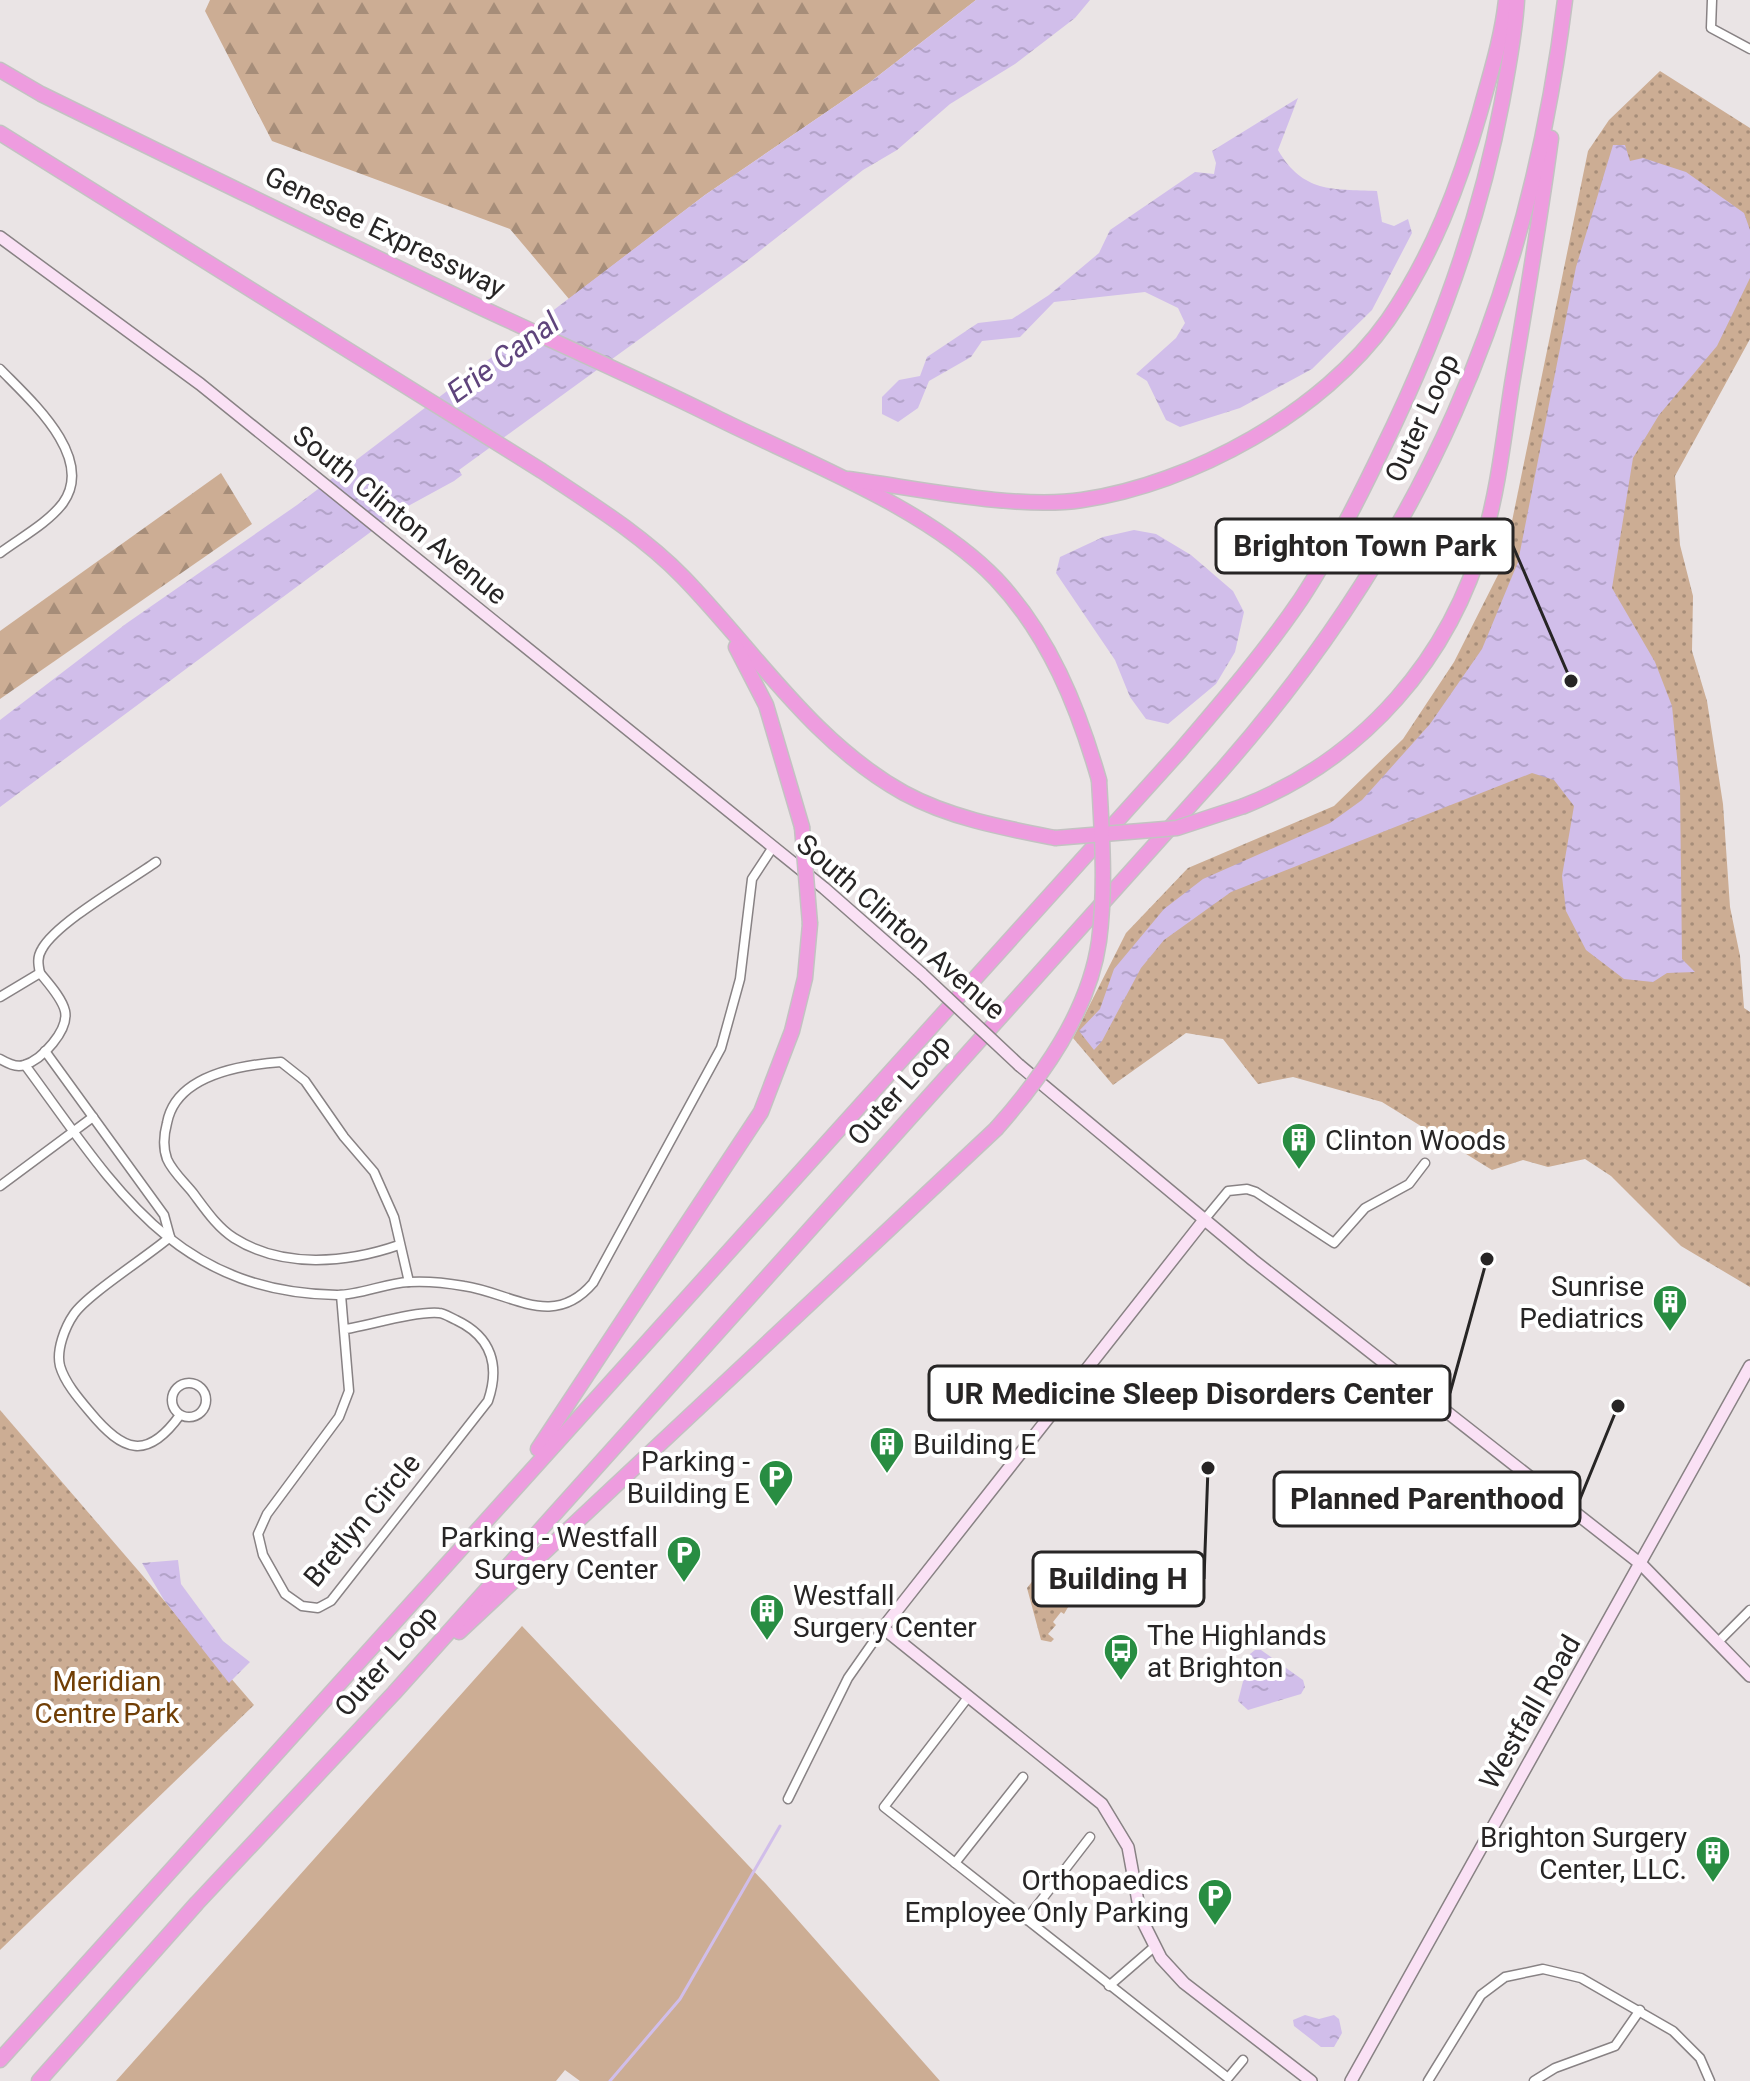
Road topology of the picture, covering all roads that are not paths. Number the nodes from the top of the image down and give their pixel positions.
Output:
1 (1506, 0) edge
2 (1517, 0) edge
3 (1566, 0) edge
4 (1712, 0) edge
5 (1750, 49) edge
6 (0, 70) edge
7 (0, 133) edge
8 (0, 237) edge
9 (0, 369) edge
10 (836, 477) junction
11 (0, 553) edge
12 (727, 629) junction
13 (773, 847) junction
14 (156, 862) dead end
15 (40, 973) junction
16 (0, 997) edge
17 (45, 1051) junction
18 (0, 1059) edge
19 (25, 1065) junction
20 (93, 1117) junction
21 (74, 1132) junction
22 (1425, 1163) dead end
23 (0, 1186) edge
24 (1204, 1220) junction
25 (170, 1237) junction
26 (399, 1245) junction
27 (409, 1282) junction
28 (341, 1295) junction
29 (346, 1329) junction
30 (1750, 1366) edge
31 (180, 1415) junction
32 (513, 1487) junction
33 (1642, 1565) junction
34 (1750, 1610) edge
35 (883, 1628) junction
36 (1717, 1643) junction
37 (1750, 1676) edge
38 (394, 1693) junction
39 (969, 1696) junction
40 (1023, 1777) dead end
41 (788, 1799) dead end
42 (1090, 1837) dead end
43 (955, 1863) junction
44 (1026, 1920) junction
45 (1154, 1947) junction
46 (1109, 1986) junction
47 (1640, 2010) junction
48 (0, 2060) edge
49 (1243, 2060) dead end
50 (39, 2081) edge
51 (1311, 2081) edge
52 (1351, 2081) edge
53 (1428, 2081) edge
54 (1534, 2081) edge
55 (1710, 2081) edge

1 - 10 highway
2 - 32 highway, Outer Loop
3 - 12 highway, bridge
3 - 38 highway, Outer Loop
4 - 5 street
6 - 10 highway, Genesee Expressway
7 - 12 highway
8 - 13 street, South Clinton Avenue
9 - 11 street
10 - 38 highway, Genesee Expressway, bridge
12 - 32 highway, bridge
13 - 24 street, South Clinton Avenue, bridge
13 - 27 street
14 - 15 street
15 - 16 street
15 - 17 street
17 - 19 street
17 - 20 street
18 - 19 street
19 - 21 street
20 - 21 street
20 - 25 street
21 - 23 street
21 - 25 street
22 - 24 street
24 - 33 street, South Clinton Avenue
24 - 35 street
25 - 28 street
25 - 31 street
26 - 26 street
26 - 27 street
27 - 28 street
28 - 29 street, Bretlyn Circle
29 - 29 street, Bretlyn Circle
30 - 33 street, Westfall Road
31 - 31 street
32 - 48 highway, Outer Loop
33 - 36 street, South Clinton Avenue
33 - 52 street, Westfall Road
34 - 36 street
35 - 39 street
35 - 41 street
36 - 37 street, South Clinton Avenue
38 - 50 highway, Outer Loop
39 - 43 street
39 - 45 street
40 - 43 street
42 - 44 street
43 - 44 street
44 - 46 street
45 - 46 street
45 - 51 street
46 - 49 street
47 - 53 street
47 - 54 street
47 - 55 street

